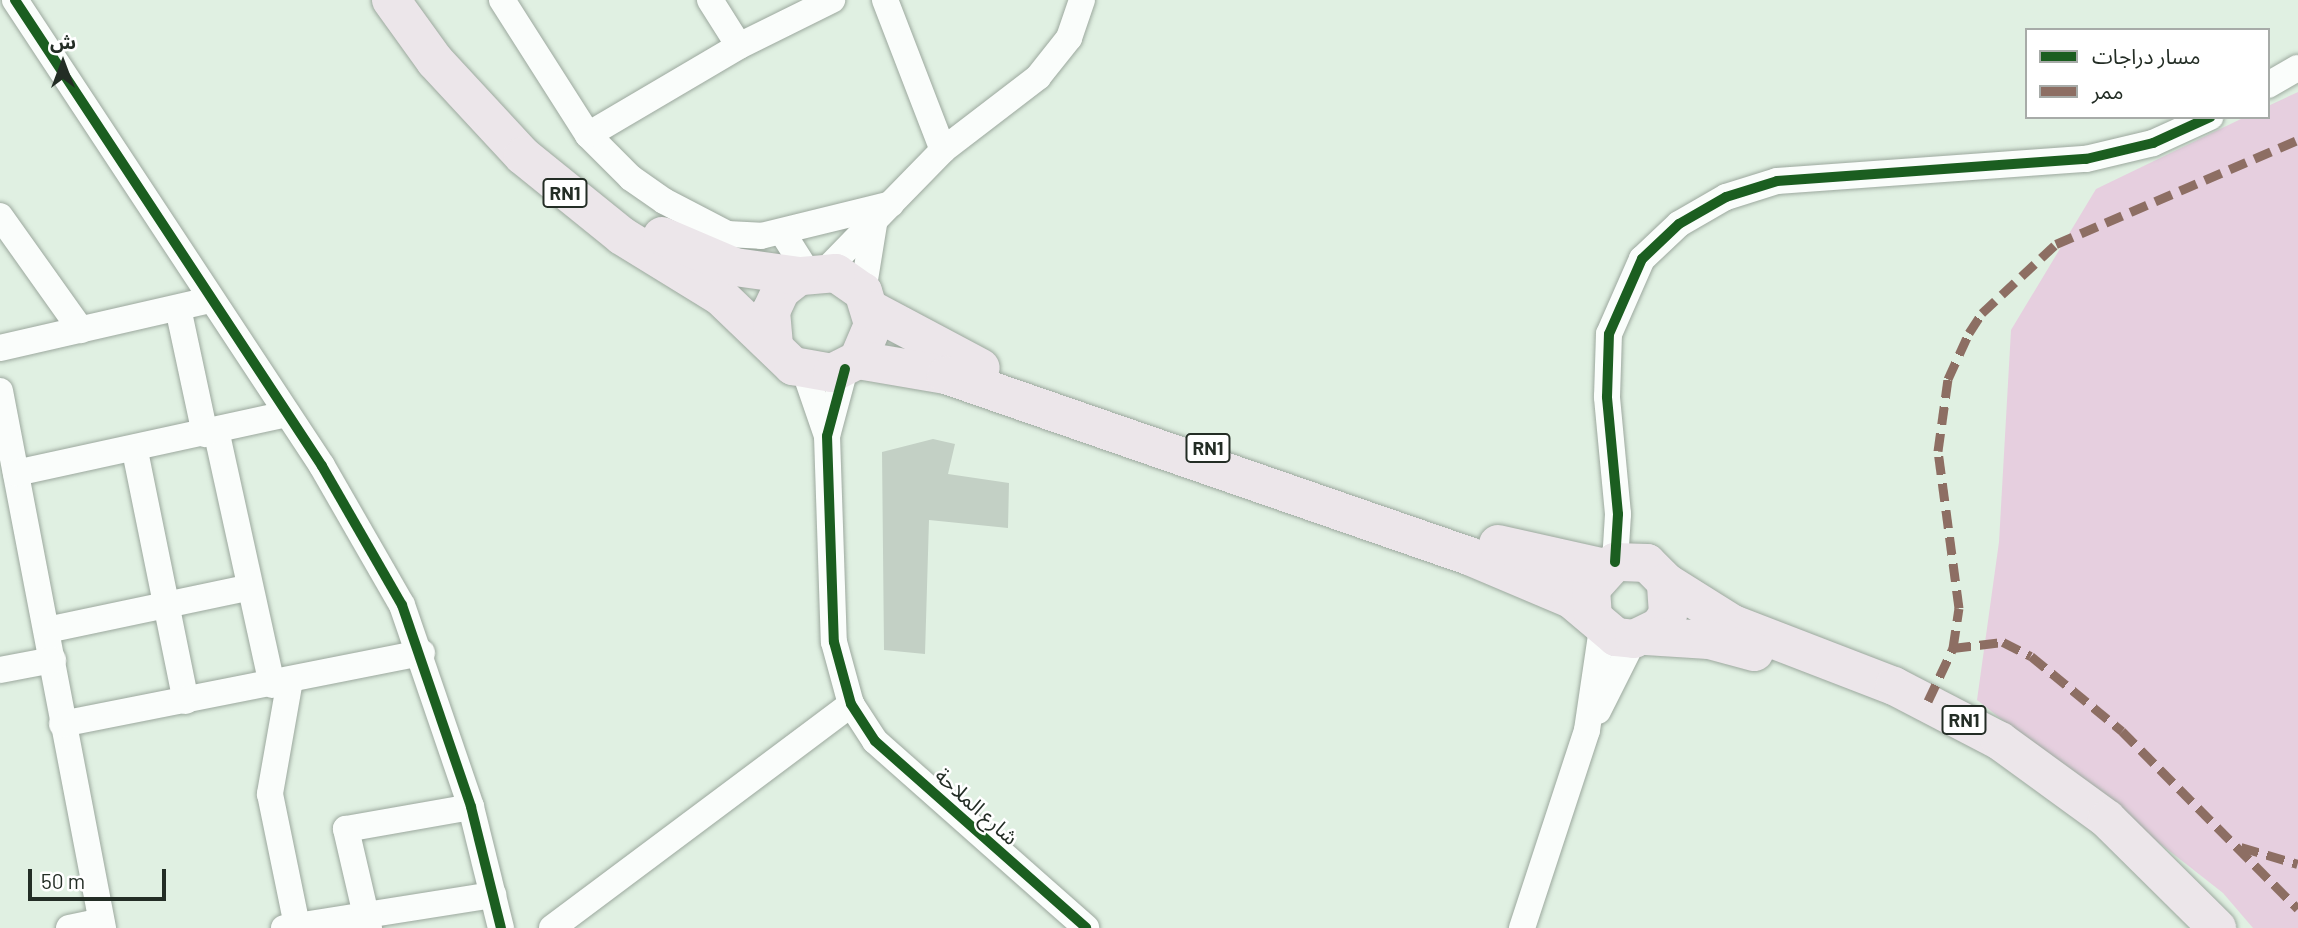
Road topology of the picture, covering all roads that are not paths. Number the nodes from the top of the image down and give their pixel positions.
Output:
1 (15, 0) edge
2 (391, 0) edge
3 (413, 0) edge
4 (502, 0) edge
5 (710, 0) edge
6 (832, 0) edge
7 (885, 0) edge
8 (1082, 0) edge
9 (739, 46) junction
10 (2298, 68) edge
11 (2270, 84) edge
12 (2206, 119) edge
13 (588, 135) junction
14 (943, 150) junction
15 (883, 214) junction
16 (0, 216) edge
17 (782, 232) junction
18 (811, 273) junction
19 (209, 300) junction
20 (868, 301) junction
21 (178, 308) junction
22 (80, 330) junction
23 (775, 345) junction
24 (0, 348) edge
25 (851, 364) junction
26 (805, 372) junction
27 (0, 391) edge
28 (287, 414) junction
29 (210, 432) junction
30 (827, 436) junction
31 (135, 451) junction
32 (9, 462) edge
33 (1634, 569) junction
34 (247, 588) junction
35 (169, 606) junction
36 (1619, 629) junction
37 (47, 630) junction
38 (422, 653) junction
39 (52, 660) junction
40 (0, 670) edge
41 (281, 682) junction
42 (186, 701) junction
43 (851, 704) junction
44 (62, 724) junction
45 (471, 807) junction
46 (493, 895) junction
47 (368, 922) edge
48 (102, 925) edge
49 (290, 927) edge
50 (69, 928) edge
51 (501, 928) edge
52 (552, 928) edge
53 (1086, 928) edge
54 (1522, 928) edge
55 (2189, 928) edge
56 (2217, 928) edge

1 - 19 street
2 - 23 highway, RN1
3 - 18 highway, RN1
4 - 13 street
5 - 9 street
6 - 9 street
7 - 14 street
8 - 14 street
9 - 13 street
10 - 11 street
12 - 33 street
13 - 17 street
14 - 15 street
15 - 17 street
15 - 18 street
15 - 20 street
16 - 22 street
17 - 18 street
18 - 20 highway, RN1
18 - 23 highway
19 - 21 street
19 - 28 street
20 - 25 highway
20 - 33 highway, RN1
21 - 22 street
21 - 29 street
22 - 24 street
23 - 26 highway, RN1
25 - 26 highway, RN1
25 - 30 street
25 - 36 highway, RN1
26 - 30 street
27 - 32 street
28 - 29 street
28 - 38 street
29 - 31 street
29 - 34 street
30 - 43 street, شارع الملاحة
31 - 32 street
31 - 35 street
32 - 37 street
33 - 36 highway
33 - 36 highway
33 - 56 highway, RN1
34 - 35 street
34 - 41 street
35 - 37 street
35 - 42 street
36 - 54 street
36 - 55 highway, RN1
37 - 39 street
38 - 41 street
38 - 45 street
39 - 40 street
39 - 44 street
41 - 42 street
41 - 49 street
42 - 44 street
43 - 52 street
43 - 53 street, شارع الملاحة
44 - 48 street
45 - 46 street
45 - 47 street
46 - 47 street
46 - 51 street
47 - 49 street
48 - 50 street

